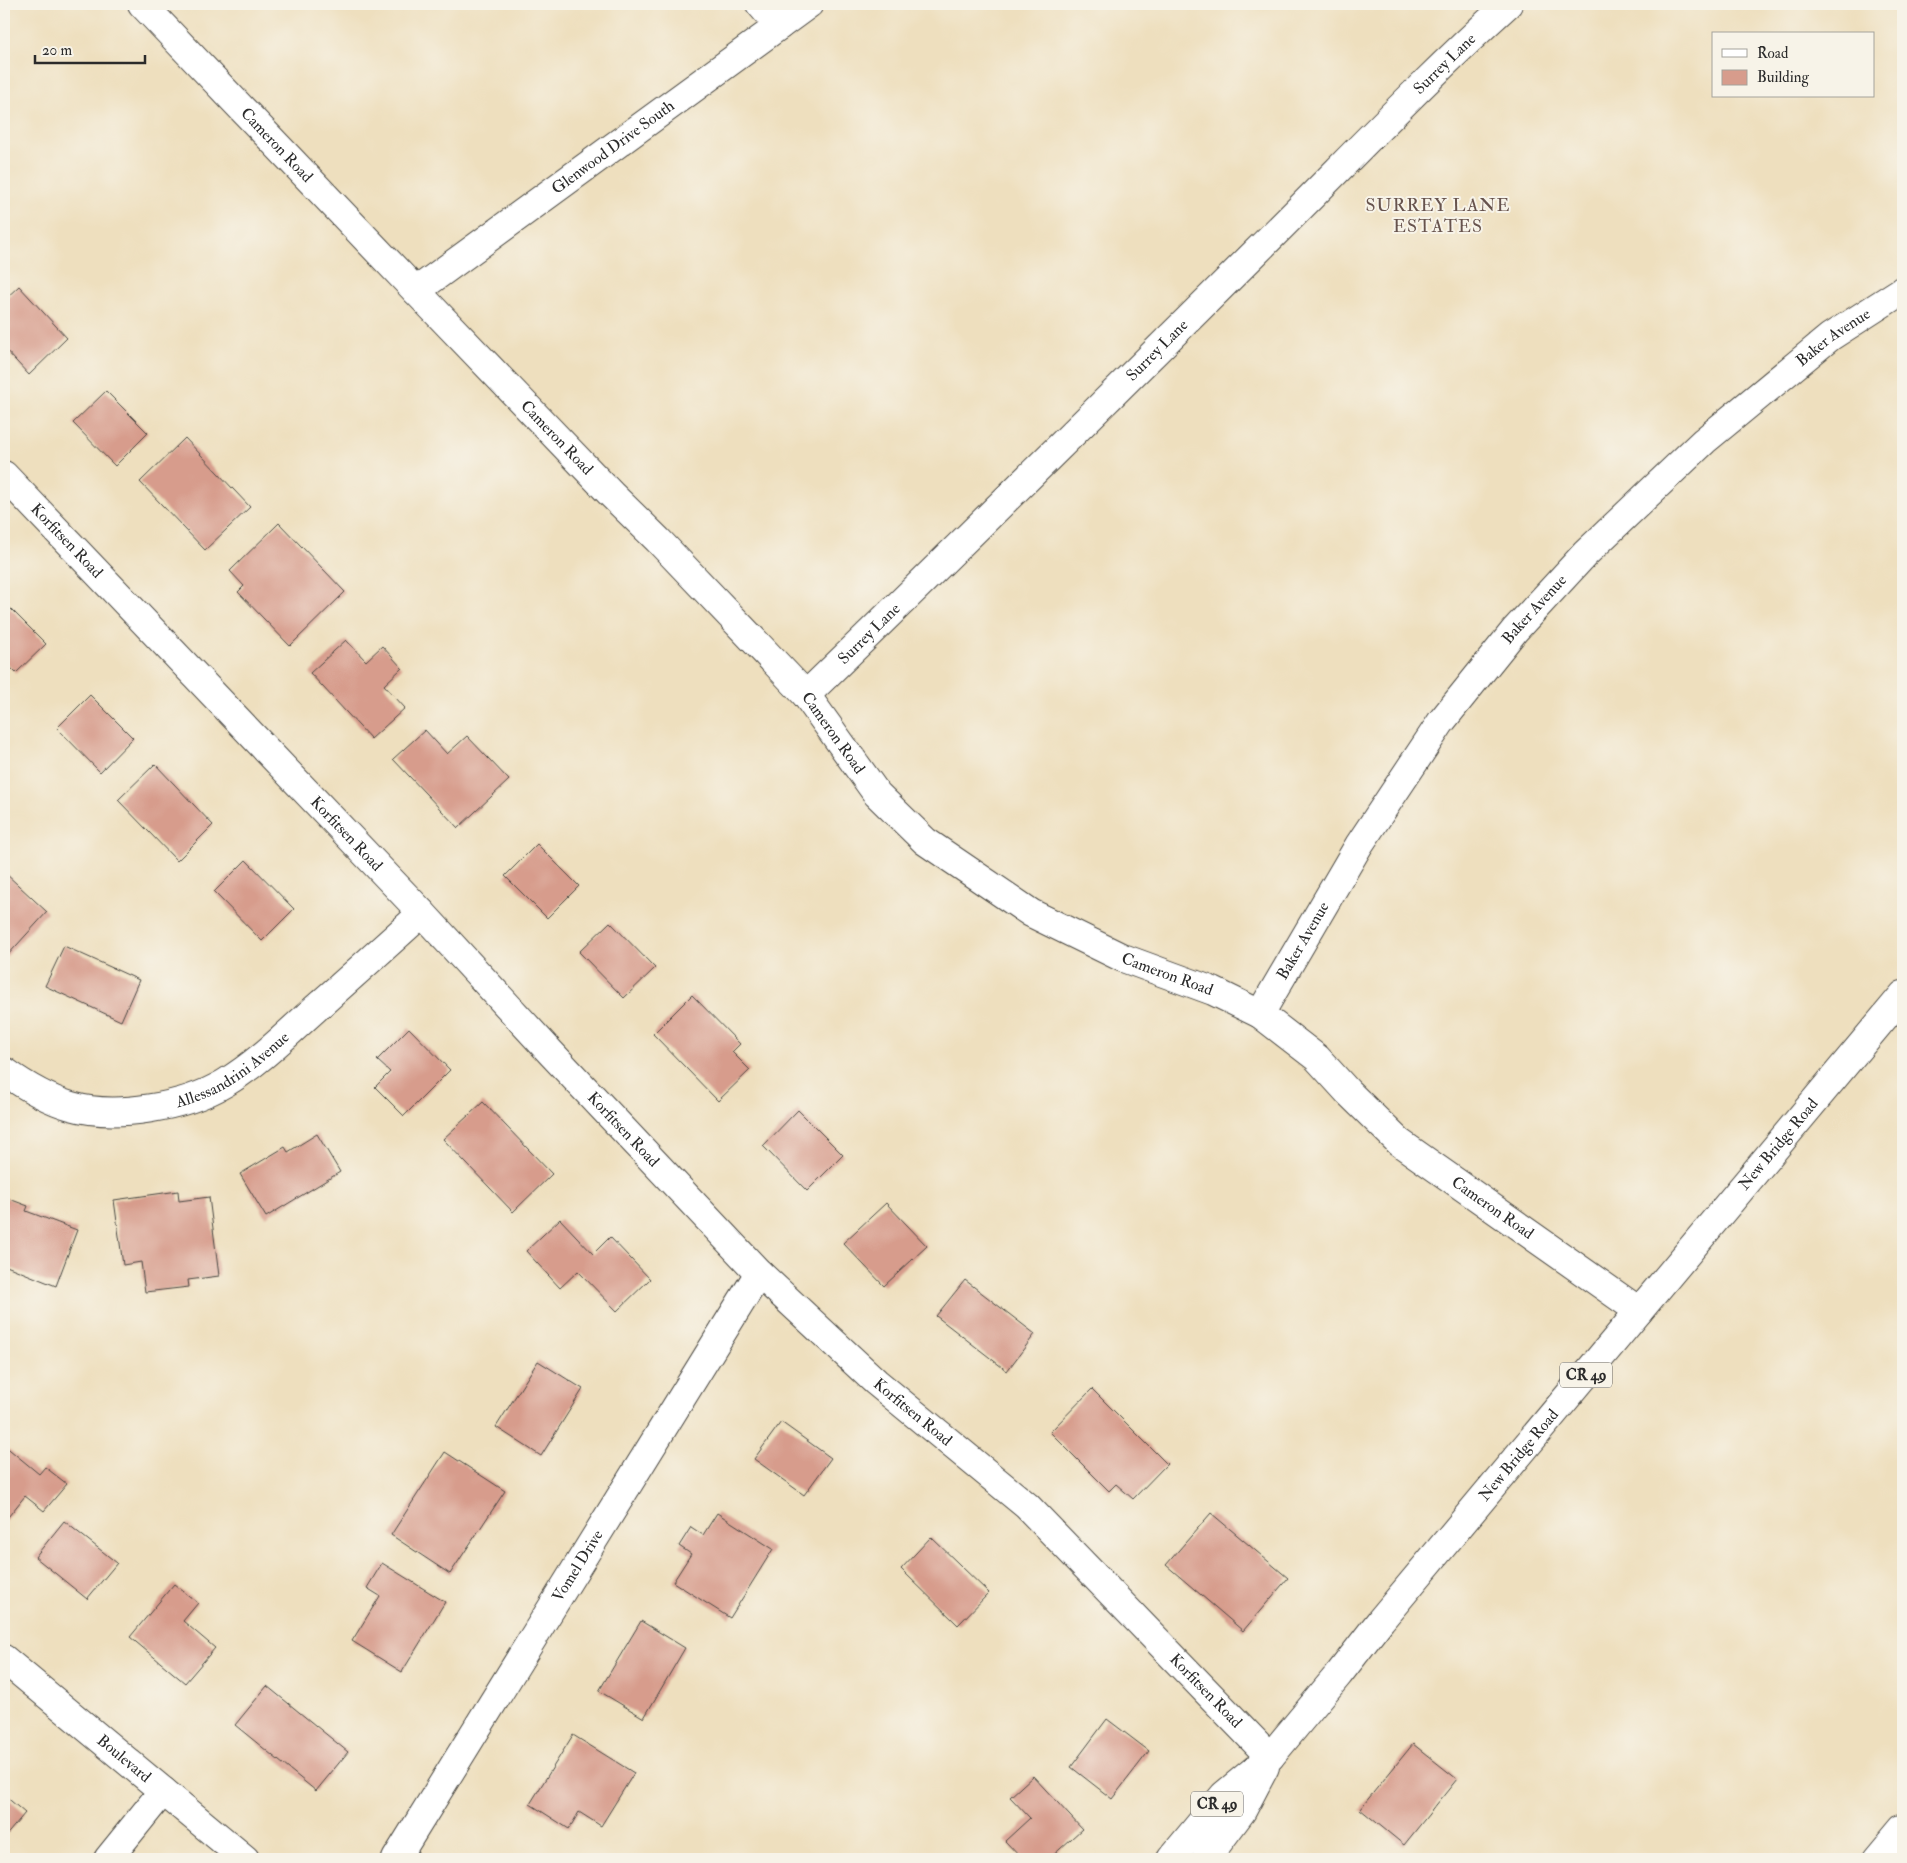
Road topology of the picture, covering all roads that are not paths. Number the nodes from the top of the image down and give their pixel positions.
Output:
1 (142, 4) edge
2 (760, 4) edge
3 (809, 4) edge
4 (1508, 4) edge
5 (778, 26) junction
6 (1903, 290) edge
7 (416, 291) junction
8 (4, 475) edge
9 (806, 695) junction
10 (422, 913) junction
11 (1903, 995) edge
12 (1260, 1014) junction
13 (4, 1071) edge
14 (759, 1273) junction
15 (1639, 1311) junction
16 (4, 1659) edge
17 (1270, 1757) junction
18 (163, 1791) junction
19 (1903, 1828) edge
20 (108, 1859) edge
21 (245, 1859) edge
22 (396, 1859) edge
23 (1172, 1859) edge
24 (1206, 1859) edge
25 (1878, 1859) edge

1 - 7 street, Cameron Road
2 - 5 street
3 - 5 street, Glenwood Drive South
4 - 9 street, Surrey Lane
5 - 7 street, Glenwood Drive South
6 - 12 street, Baker Avenue
7 - 9 street, Cameron Road
8 - 10 street, Korfitsen Road
9 - 12 street, Cameron Road
10 - 13 street, Allessandrini Avenue
10 - 14 street, Korfitsen Road
11 - 15 street, New Bridge Road / CR 49
12 - 15 street, Cameron Road
14 - 17 street, Korfitsen Road
14 - 22 street, Vomel Drive
15 - 17 street, New Bridge Road / CR 49
16 - 18 street, Boulevard
17 - 23 street, New Bridge Road / CR 49
17 - 24 street, New Bridge Road / CR 49
18 - 20 street
18 - 21 street, Boulevard
19 - 25 street

